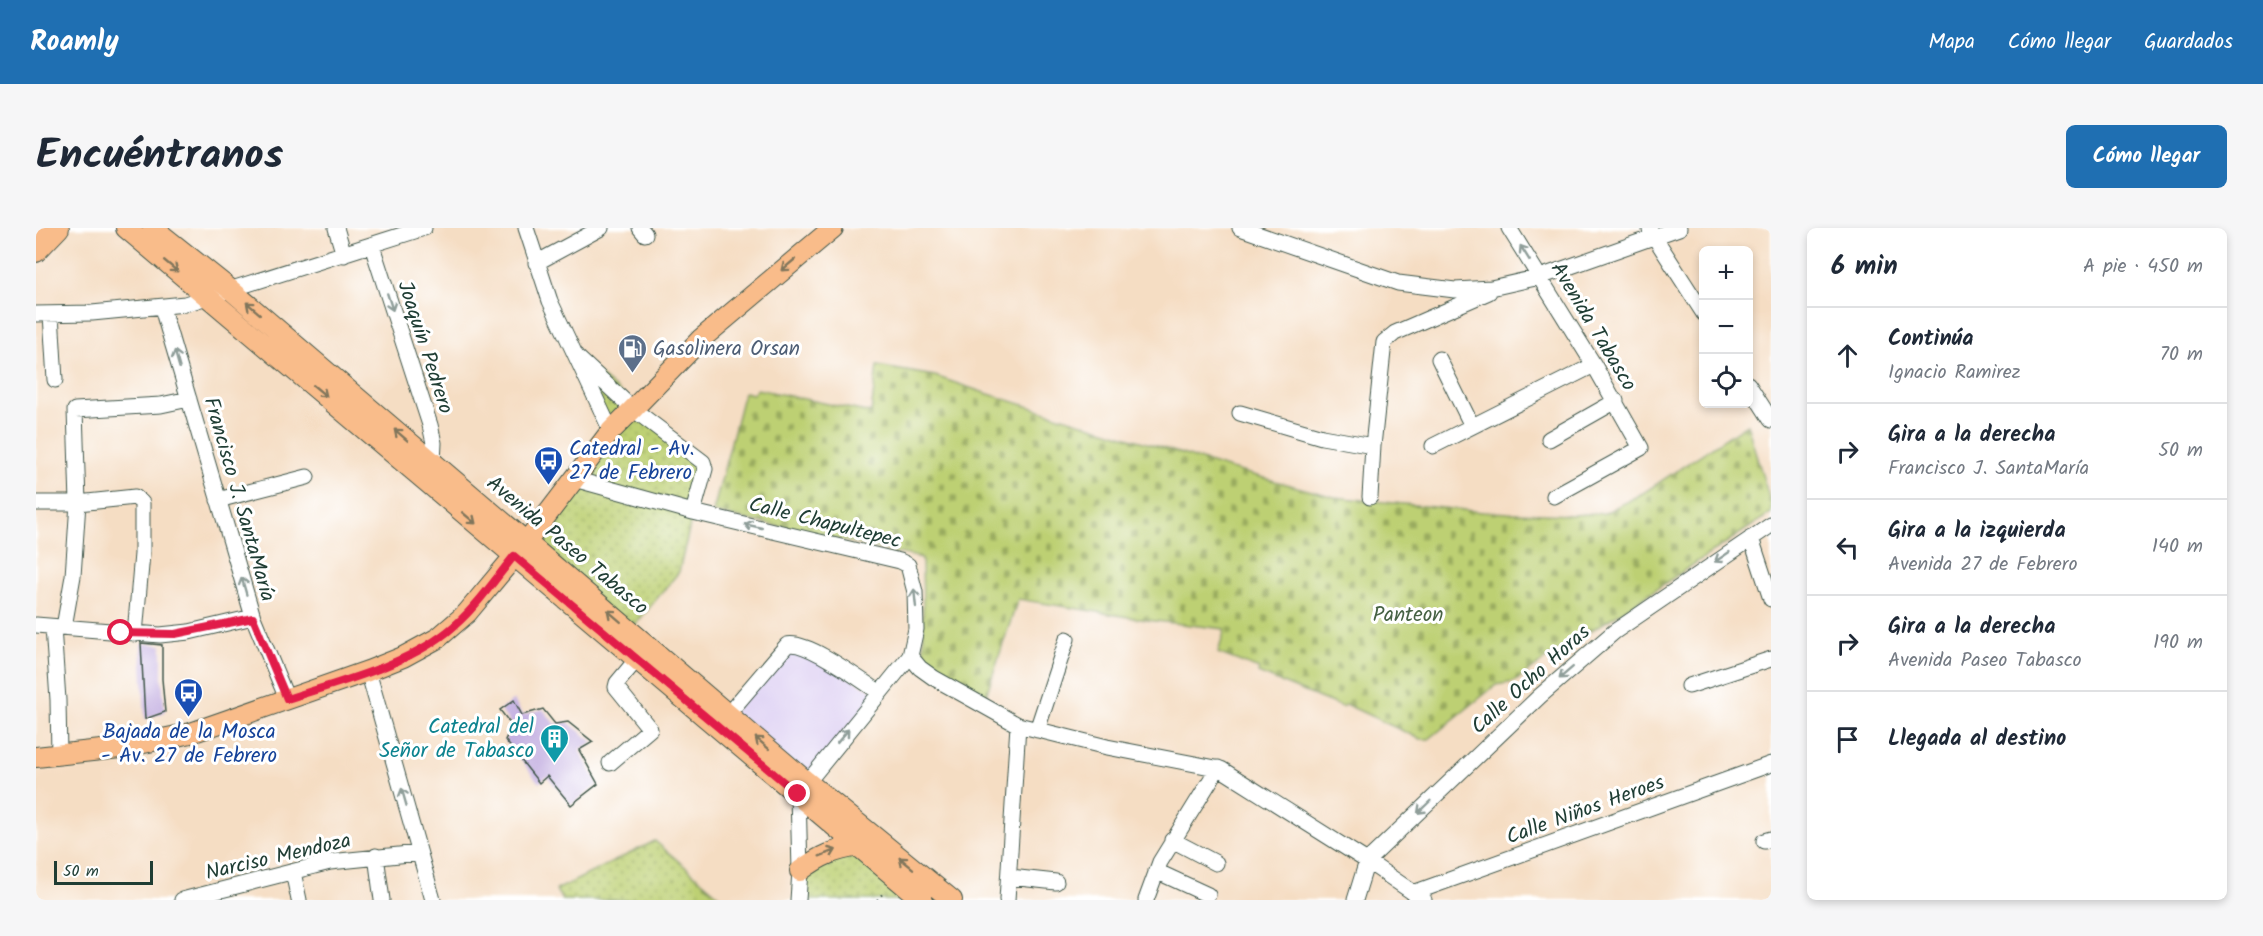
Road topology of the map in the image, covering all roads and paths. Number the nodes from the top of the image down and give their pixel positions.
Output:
1 (59, 228) edge
2 (126, 228) edge
3 (153, 228) edge
4 (336, 228) edge
5 (424, 228) edge
6 (525, 228) edge
7 (601, 228) edge
8 (833, 228) edge
9 (1242, 228) edge
10 (1509, 228) edge
11 (1679, 228) edge
12 (1652, 232) edge
13 (372, 246) junction
14 (36, 252) edge
15 (344, 255) junction
16 (536, 263) junction
17 (1540, 278) junction
18 (1503, 286) junction
19 (231, 290) junction
20 (209, 298) junction
21 (1699, 306) edge
22 (162, 308) junction
23 (43, 314) edge
24 (577, 357) junction
25 (1439, 359) dead end
26 (1594, 365) junction
27 (55, 380) dead end
28 (1753, 391) edge
29 (189, 399) junction
30 (1616, 401) junction
31 (633, 409) junction
32 (1240, 413) dead end
33 (1771, 420) edge
34 (1472, 426) junction
35 (611, 431) junction
36 (1549, 439) dead end
37 (1373, 446) junction
38 (1433, 446) dead end
39 (433, 462) junction
40 (307, 477) dead end
41 (574, 479) junction
42 (1554, 496) dead end
43 (1370, 498) dead end
44 (218, 500) junction
45 (36, 502) edge
46 (78, 503) junction
47 (693, 512) junction
48 (1771, 525) edge
49 (1750, 538) junction
50 (527, 541) junction
51 (514, 556) junction
52 (1771, 599) edge
53 (253, 618) junction
54 (36, 625) edge
55 (59, 627) junction
56 (135, 634) junction
57 (1067, 639) dead end
58 (910, 656) junction
59 (637, 659) junction
60 (1771, 659) edge
61 (368, 671) junction
62 (1689, 686) dead end
63 (879, 692) junction
64 (287, 699) junction
65 (728, 714) junction
66 (1018, 725) junction
67 (1038, 730) junction
68 (59, 755) junction
69 (36, 757) edge
70 (610, 763) dead end
71 (1771, 764) edge
72 (1218, 768) junction
73 (802, 788) junction
74 (1172, 840) junction
75 (860, 846) junction
76 (419, 853) junction
77 (376, 856) junction
78 (1367, 861) junction
79 (1216, 863) dead end
80 (800, 871) junction
81 (1156, 871) junction
82 (293, 872) junction
83 (1010, 877) junction
84 (1056, 882) dead end
85 (1208, 895) dead end
86 (1418, 897) edge
87 (182, 900) edge
88 (298, 900) edge
89 (382, 900) edge
90 (433, 900) edge
91 (798, 900) edge
92 (922, 900) edge
93 (952, 900) edge
94 (1007, 900) edge
95 (1146, 900) edge
96 (1355, 900) edge

1 - 14 main road
2 -> 20 main road, Avenida Paseo Tabasco
3 - 19 main road, Avenida Paseo Tabasco
4 - 15 street
5 - 13 street
6 - 16 street
7 - 16 street
8 -> 31 main road
9 - 18 street
17 -> 10 street, Avenida Tabasco
11 - 12 street
12 - 17 street
12 - 21 street
13 - 15 street
13 -> 39 street, Joaquín Pedrero
15 - 19 street
16 - 24 street
17 - 18 street
17 - 26 street, Avenida Tabasco
18 - 37 street
19 - 20 street
39 -> 19 main road, Avenida Paseo Tabasco
20 - 22 street
20 -> 51 main road, Avenida Paseo Tabasco
22 - 23 street
29 -> 22 street, Francisco J. SantaMaría
23 - 27 street
24 - 31 street
24 - 35 street
25 - 34 street
26 - 30 street, Avenida Tabasco
26 - 34 street
28 - 33 street
29 - 44 street, Francisco J. SantaMaría
29 - 46 street
30 - 36 street
30 - 42 street, Avenida Tabasco
31 - 35 main road
31 - 47 street
32 - 37 street
34 - 38 street
35 - 41 main road
37 - 43 street
39 - 50 main road, Avenida Paseo Tabasco
40 - 44 street
41 - 47 street, Calle Chapultepec
41 - 50 main road
53 -> 44 street, Francisco J. SantaMaría
45 - 46 street
46 - 55 street
46 - 56 street
58 -> 47 street, Calle Chapultepec
48 - 49 street, Calle Ocho Horas
49 - 52 street
49 -> 78 street, Calle Ocho Horas
50 - 51 main road
65 -> 50 main road, Avenida Paseo Tabasco
51 - 59 main road, Avenida Paseo Tabasco
51 - 61 main road
53 - 56 street
53 - 64 street, Francisco J. SantaMaría
54 - 55 street
55 - 56 street
55 - 68 street
57 - 67 street
58 - 63 street, Calle Chapultepec
58 - 66 street
59 - 70 street
59 - 73 main road, Avenida Paseo Tabasco
60 - 62 street
61 - 64 main road
76 -> 61 street
63 - 65 street
73 -> 63 street, Calle Chapultepec
64 - 68 main road
73 -> 65 main road, Avenida Paseo Tabasco
66 - 67 street
66 - 83 street
67 - 72 street
68 - 69 main road
71 - 86 street, Calle Niños Heroes
72 - 74 street
72 - 78 street
73 - 75 main road, Avenida Paseo Tabasco
73 - 80 street
93 -> 73 main road, Avenida Paseo Tabasco
74 - 79 street
74 - 81 street
80 -> 75 main road
75 - 92 main road, Avenida Paseo Tabasco
76 - 77 street, Narciso Mendoza
76 - 90 street
77 - 82 street, Narciso Mendoza
77 - 89 street
78 - 86 street
78 - 96 street, Calle Ocho Horas
80 - 91 street
81 - 85 street
81 - 95 street
82 - 87 street, Narciso Mendoza
82 - 88 street
83 - 84 street
83 - 94 street

